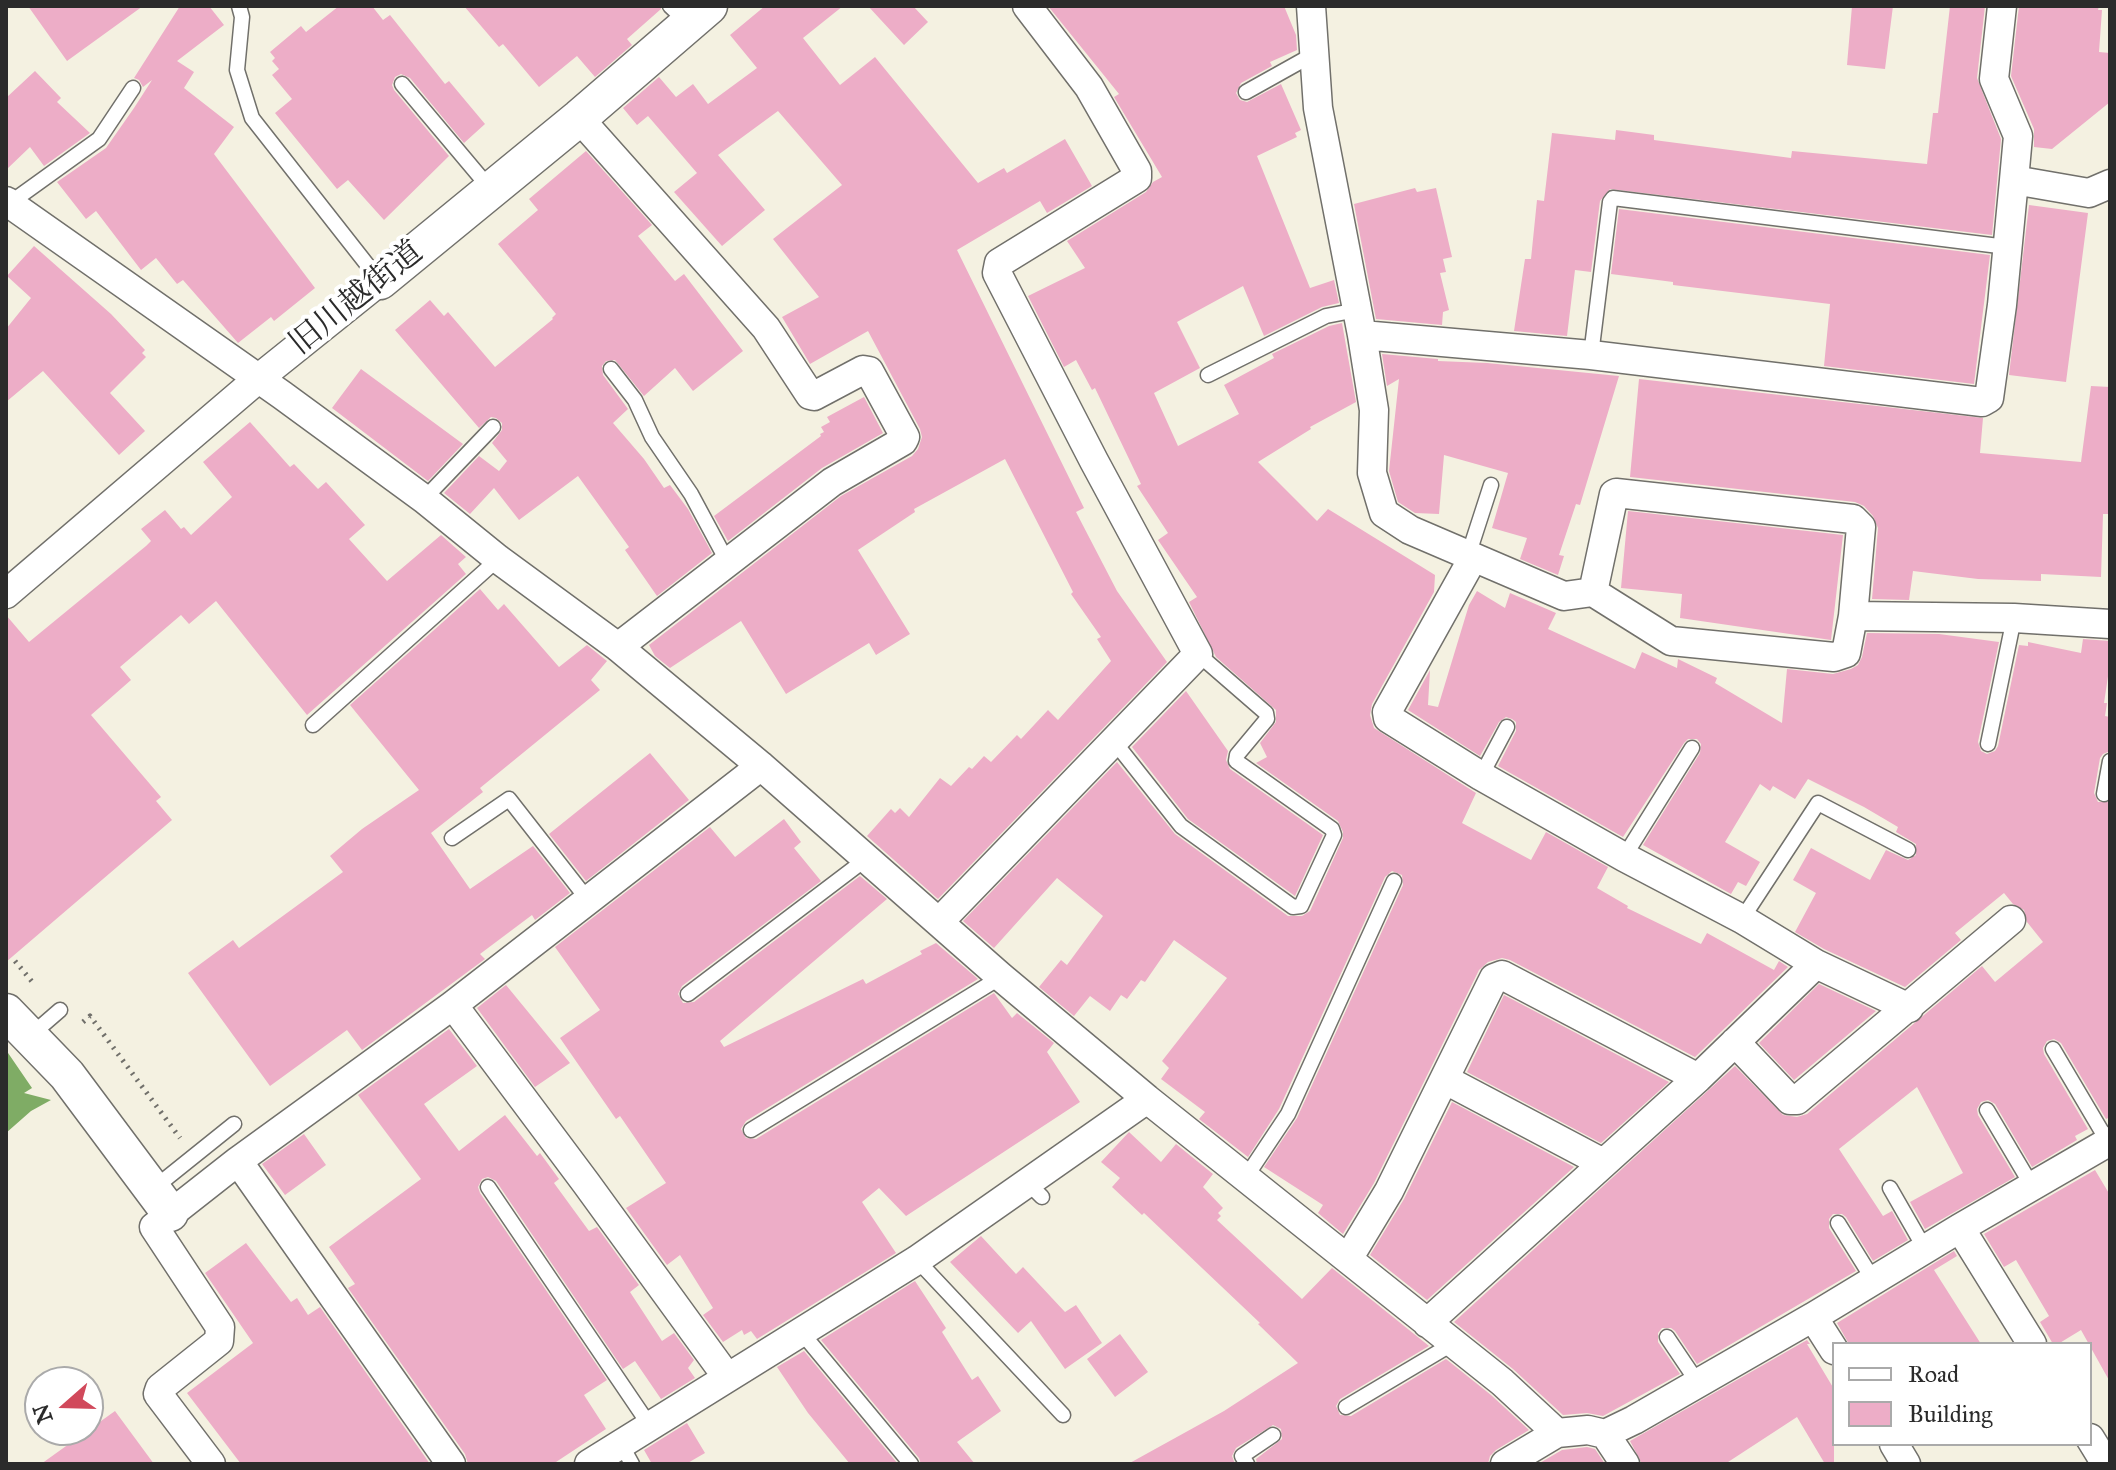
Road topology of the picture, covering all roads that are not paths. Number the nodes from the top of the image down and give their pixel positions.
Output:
1 (239, 6) edge
2 (1027, 6) edge
3 (1311, 6) edge
4 (2002, 6) edge
5 (689, 12) edge
6 (1314, 54) junction
7 (402, 84) dead end
8 (133, 88) dead end
9 (1246, 92) dead end
10 (579, 118) junction
11 (2014, 180) junction
12 (2110, 184) edge
13 (492, 191) junction
14 (8, 202) edge
15 (2007, 247) junction
16 (380, 281) junction
17 (1359, 323) junction
18 (1591, 355) junction
19 (611, 369) dead end
20 (1208, 375) dead end
21 (259, 378) junction
22 (493, 427) dead end
23 (1491, 485) dead end
24 (424, 499) junction
25 (1471, 557) junction
26 (498, 559) junction
27 (727, 561) junction
28 (1593, 592) junction
29 (6, 594) edge
30 (1853, 616) junction
31 (2014, 618) junction
32 (2110, 624) edge
33 (618, 647) junction
34 (1198, 654) junction
35 (313, 725) dead end
36 (1507, 727) dead end
37 (1113, 739) junction
38 (1988, 744) dead end
39 (1692, 748) dead end
40 (2110, 761) edge
41 (761, 766) junction
42 (1481, 776) junction
43 (2104, 794) dead end
44 (452, 838) dead end
45 (1908, 850) dead end
46 (1624, 857) junction
47 (866, 859) junction
48 (1394, 881) dead end
49 (588, 900) junction
50 (1742, 919) junction
51 (2011, 920) dead end
52 (940, 921) junction
53 (1816, 964) junction
54 (1001, 977) junction
55 (688, 994) dead end
56 (453, 1005) junction
57 (1909, 1008) junction
58 (60, 1010) dead end
59 (18, 1024) edge
60 (1735, 1042) junction
61 (2053, 1049) dead end
62 (1698, 1078) junction
63 (1446, 1080) junction
64 (1147, 1099) junction
65 (1987, 1110) dead end
66 (234, 1124) dead end
67 (751, 1130) dead end
68 (2109, 1141) edge
69 (238, 1161) junction
70 (1603, 1163) junction
71 (1246, 1177) junction
72 (2032, 1186) junction
73 (488, 1187) dead end
74 (1890, 1188) dead end
75 (152, 1193) junction
76 (1838, 1223) dead end
77 (1960, 1228) junction
78 (1925, 1249) junction
79 (1348, 1259) junction
80 (917, 1260) junction
81 (1874, 1281) junction
82 (1813, 1317) junction
83 (1427, 1323) junction
84 (802, 1333) junction
85 (1667, 1337) dead end
86 (2031, 1342) edge
87 (1452, 1344) junction
88 (1832, 1347) edge
89 (730, 1381) junction
90 (1698, 1383) junction
91 (1346, 1407) dead end
92 (1063, 1415) dead end
93 (650, 1426) junction
94 (1557, 1433) junction
95 (1605, 1434) junction
96 (1273, 1435) dead end
97 (2092, 1441) edge
98 (1895, 1446) edge
99 (626, 1454) edge
100 (211, 1464) edge
101 (451, 1464) edge
102 (589, 1464) edge
103 (911, 1464) edge
104 (1247, 1464) edge
105 (1505, 1464) edge
106 (1625, 1464) edge
107 (1906, 1464) edge
108 (2106, 1464) edge

1 - 16 lane
2 - 34 street
3 - 6 street
4 - 11 street
5 - 10 street, 旧川越街道
6 - 9 lane
6 - 17 street
7 - 13 lane
8 - 14 lane
10 - 13 street, 旧川越街道
10 - 27 street
11 - 12 street
11 - 15 street
13 - 16 street, 旧川越街道
14 - 21 street
15 - 18 street
15 - 18 lane
16 - 21 street, 旧川越街道
17 - 18 street
17 - 20 lane
17 - 25 street
19 - 27 lane
21 - 24 street
21 - 29 street, 旧川越街道
22 - 24 lane
23 - 25 lane
24 - 26 street
25 - 28 street
25 - 42 street
26 - 33 street
26 - 35 lane
27 - 33 street
28 - 30 street
28 - 30 street
30 - 31 street
31 - 32 street
31 - 38 lane
33 - 41 street
34 - 37 street
34 - 37 lane
36 - 42 lane
37 - 52 street
39 - 46 lane
40 - 43 lane
41 - 47 street
41 - 49 street
42 - 46 street
44 - 49 lane
45 - 50 lane
46 - 50 street
47 - 52 street
47 - 55 lane
48 - 71 lane
49 - 56 street
50 - 53 street
51 - 57 street
52 - 54 street
53 - 57 street
53 - 60 street
54 - 64 street
54 - 67 lane
56 - 69 street
56 - 89 street
57 - 60 street
58 - 59 lane
59 - 75 street
60 - 62 street
61 - 68 lane
62 - 63 street
62 - 70 street
63 - 70 street
63 - 79 street
64 - 71 street
64 - 80 street
65 - 72 lane
66 - 75 lane
68 - 72 street
69 - 75 street
69 - 101 street
70 - 83 street
71 - 79 street
72 - 77 street
73 - 93 lane
74 - 78 lane
75 - 100 street
76 - 81 lane
77 - 78 street
77 - 86 street
78 - 81 street
79 - 83 street
80 - 84 street
80 - 92 lane
81 - 82 street
82 - 88 street
82 - 90 street
83 - 87 street
84 - 89 street
84 - 103 lane
85 - 90 lane
87 - 91 lane
87 - 94 street
89 - 93 street
90 - 95 street
93 - 99 street
94 - 95 street
94 - 105 street
95 - 106 street
96 - 104 lane
97 - 108 street
98 - 107 street
99 - 102 street

